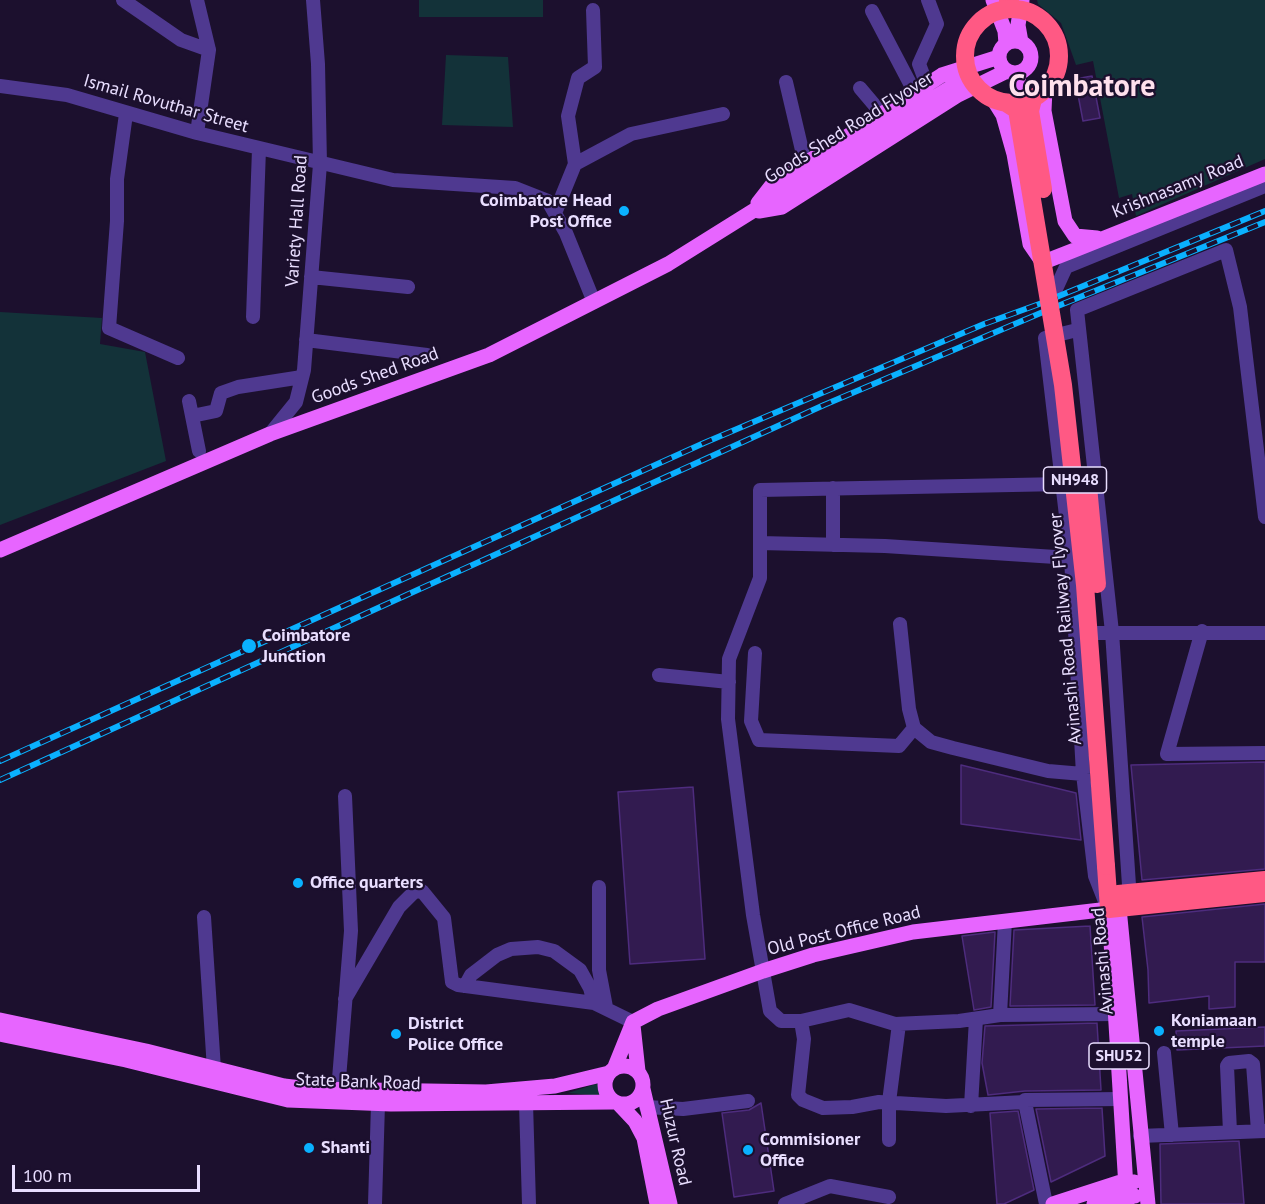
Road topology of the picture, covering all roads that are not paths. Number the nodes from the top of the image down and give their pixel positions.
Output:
1 (123, 0) edge
2 (197, 0) edge
3 (313, 0) edge
4 (928, 0) edge
5 (1004, 4) edge
6 (592, 10) dead end
7 (873, 11) dead end
8 (1009, 48) junction
9 (209, 50) junction
10 (1012, 72) junction
11 (969, 76) junction
12 (786, 82) dead end
13 (0, 86) edge
14 (860, 88) dead end
15 (921, 89) junction
16 (1020, 98) junction
17 (126, 114) junction
18 (723, 114) dead end
19 (882, 114) junction
20 (197, 133) junction
21 (260, 149) junction
22 (805, 163) junction
23 (320, 164) junction
24 (575, 164) junction
25 (1265, 174) edge
26 (1265, 186) edge
27 (750, 212) junction
28 (555, 213) junction
29 (1106, 237) junction
30 (311, 276) junction
31 (408, 287) dead end
32 (1055, 291) dead end
33 (594, 302) junction
34 (253, 317) dead end
35 (1077, 330) junction
36 (306, 340) junction
37 (427, 356) dead end
38 (178, 358) dead end
39 (302, 377) junction
40 (189, 402) dead end
41 (192, 416) junction
42 (270, 434) junction
43 (199, 451) dead end
44 (1063, 484) junction
45 (833, 488) junction
46 (1265, 517) edge
47 (760, 543) junction
48 (834, 545) junction
49 (0, 550) edge
50 (1071, 558) junction
51 (1093, 611) dead end
52 (900, 624) dead end
53 (1202, 631) junction
54 (1112, 632) junction
55 (1096, 633) junction
56 (1265, 633) edge
57 (1076, 634) junction
58 (755, 652) dead end
59 (659, 675) dead end
60 (729, 682) junction
61 (914, 728) junction
62 (1265, 753) edge
63 (1083, 774) junction
64 (345, 796) dead end
65 (1112, 866) junction
66 (1265, 880) edge
67 (599, 887) dead end
68 (1265, 893) edge
69 (1121, 902) junction
70 (204, 917) dead end
71 (1005, 921) junction
72 (763, 971) junction
73 (465, 986) junction
74 (345, 999) junction
75 (600, 1005) junction
76 (1117, 1014) junction
77 (1000, 1015) junction
78 (976, 1019) junction
79 (0, 1020) edge
80 (801, 1021) junction
81 (633, 1022) junction
82 (899, 1024) junction
83 (0, 1034) edge
84 (1164, 1053) dead end
85 (214, 1068) junction
86 (611, 1071) junction
87 (638, 1071) junction
88 (643, 1089) junction
89 (338, 1090) junction
90 (1121, 1099) junction
91 (1025, 1100) dead end
92 (748, 1101) dead end
93 (889, 1102) junction
94 (526, 1103) junction
95 (616, 1103) junction
96 (378, 1104) junction
97 (971, 1106) junction
98 (646, 1107) junction
99 (1262, 1131) edge
100 (1230, 1132) junction
101 (1172, 1135) junction
102 (1140, 1136) junction
103 (889, 1140) dead end
104 (1126, 1193) edge
105 (1147, 1195) edge
106 (889, 1197) dead end
107 (375, 1204) edge
108 (529, 1204) edge
109 (657, 1204) edge
110 (670, 1204) edge
111 (784, 1204) edge
112 (1046, 1204) edge
113 (1053, 1204) edge
114 (1094, 1204) edge

1 - 9 street
2 - 9 street
3 - 23 street, Variety Hall Road
4 - 15 street
5 - 8 main road
5 - 8 main road
5 - 11 highway, bridge
5 - 16 highway, NH948, bridge
6 - 24 street
7 - 15 street
8 - 10 main road
8 - 10 main road
8 - 15 main road
9 - 20 street
10 - 16 main road
10 - 27 main road
11 - 16 highway, NH948, bridge
11 - 27 main road, Goods Shed Road Flyover
12 - 22 street
13 - 17 street, Ismail Rovuthar Street
14 - 19 street
15 - 19 main road
16 - 29 main road, Krishnasamy Road
16 - 29 main road, Krishnasamy Road
16 - 65 highway, Avinashi Road Railway Flyover / NH948, bridge
16 - 65 highway, Avinashi Road Railway Flyover / NH948, bridge
17 - 20 street, Ismail Rovuthar Street
17 - 38 street
18 - 24 street
19 - 22 main road
20 - 21 street, Ismail Rovuthar Street
21 - 23 street, Ismail Rovuthar Street
21 - 34 street
22 - 27 main road
23 - 28 street, Ismail Rovuthar Street
23 - 30 street, Variety Hall Road
24 - 28 street
25 - 29 main road, Krishnasamy Road
26 - 32 street
27 - 33 main road, Goods Shed Road
28 - 33 street
30 - 31 street
30 - 36 street, Variety Hall Road
33 - 42 main road, Goods Shed Road
35 - 44 street
35 - 46 street
35 - 54 street
36 - 37 street
36 - 39 street, Variety Hall Road
39 - 41 street
39 - 42 street, Variety Hall Road
40 - 41 street
41 - 43 street
42 - 49 main road, Goods Shed Road
44 - 45 street
44 - 50 street
45 - 47 street
45 - 48 street
47 - 48 street
47 - 60 street
48 - 50 street
50 - 57 street
51 - 55 main road
52 - 61 street
53 - 54 street
53 - 56 street
53 - 62 street
54 - 55 street
54 - 69 street
55 - 57 street
57 - 63 street
58 - 61 street
59 - 60 street
60 - 72 street
61 - 63 street
63 - 69 street
64 - 74 street
65 - 69 highway, Avinashi Road Railway Flyover / NH948
66 - 69 highway
67 - 75 street
68 - 69 highway
69 - 71 main road, Old Post Office Road
69 - 76 main road, Avinashi Road / SHU52
69 - 102 main road, Avinashi Road / SHU52
70 - 85 street
71 - 72 main road, Old Post Office Road
71 - 77 street
72 - 80 street
72 - 81 main road, Old Post Office Road
73 - 74 street
73 - 75 street
73 - 75 street
74 - 89 street
75 - 81 street
76 - 77 street
76 - 90 main road, Avinashi Road / SHU52
77 - 78 street
78 - 82 street
78 - 97 street
79 - 85 main road, State Bank Road
80 - 82 street
80 - 93 street
81 - 86 main road
81 - 87 main road
82 - 93 street
83 - 96 main road, State Bank Road
84 - 101 street
85 - 89 main road, State Bank Road
86 - 87 main road
86 - 89 main road, State Bank Road
86 - 95 main road
87 - 88 main road
88 - 95 main road
88 - 98 main road, Huzur Road
90 - 91 street
90 - 104 main road, Avinashi Road / SHU52
92 - 98 street
93 - 97 street
93 - 103 street
94 - 95 main road, State Bank Road
94 - 96 main road, State Bank Road
94 - 108 street
95 - 109 main road, Huzur Road
96 - 107 street
97 - 112 street
98 - 110 main road, Huzur Road
99 - 100 street
99 - 100 street
100 - 101 street
101 - 102 street
102 - 105 main road, Avinashi Road / SHU52
104 - 105 main road
104 - 113 main road
104 - 114 main road
106 - 111 street

